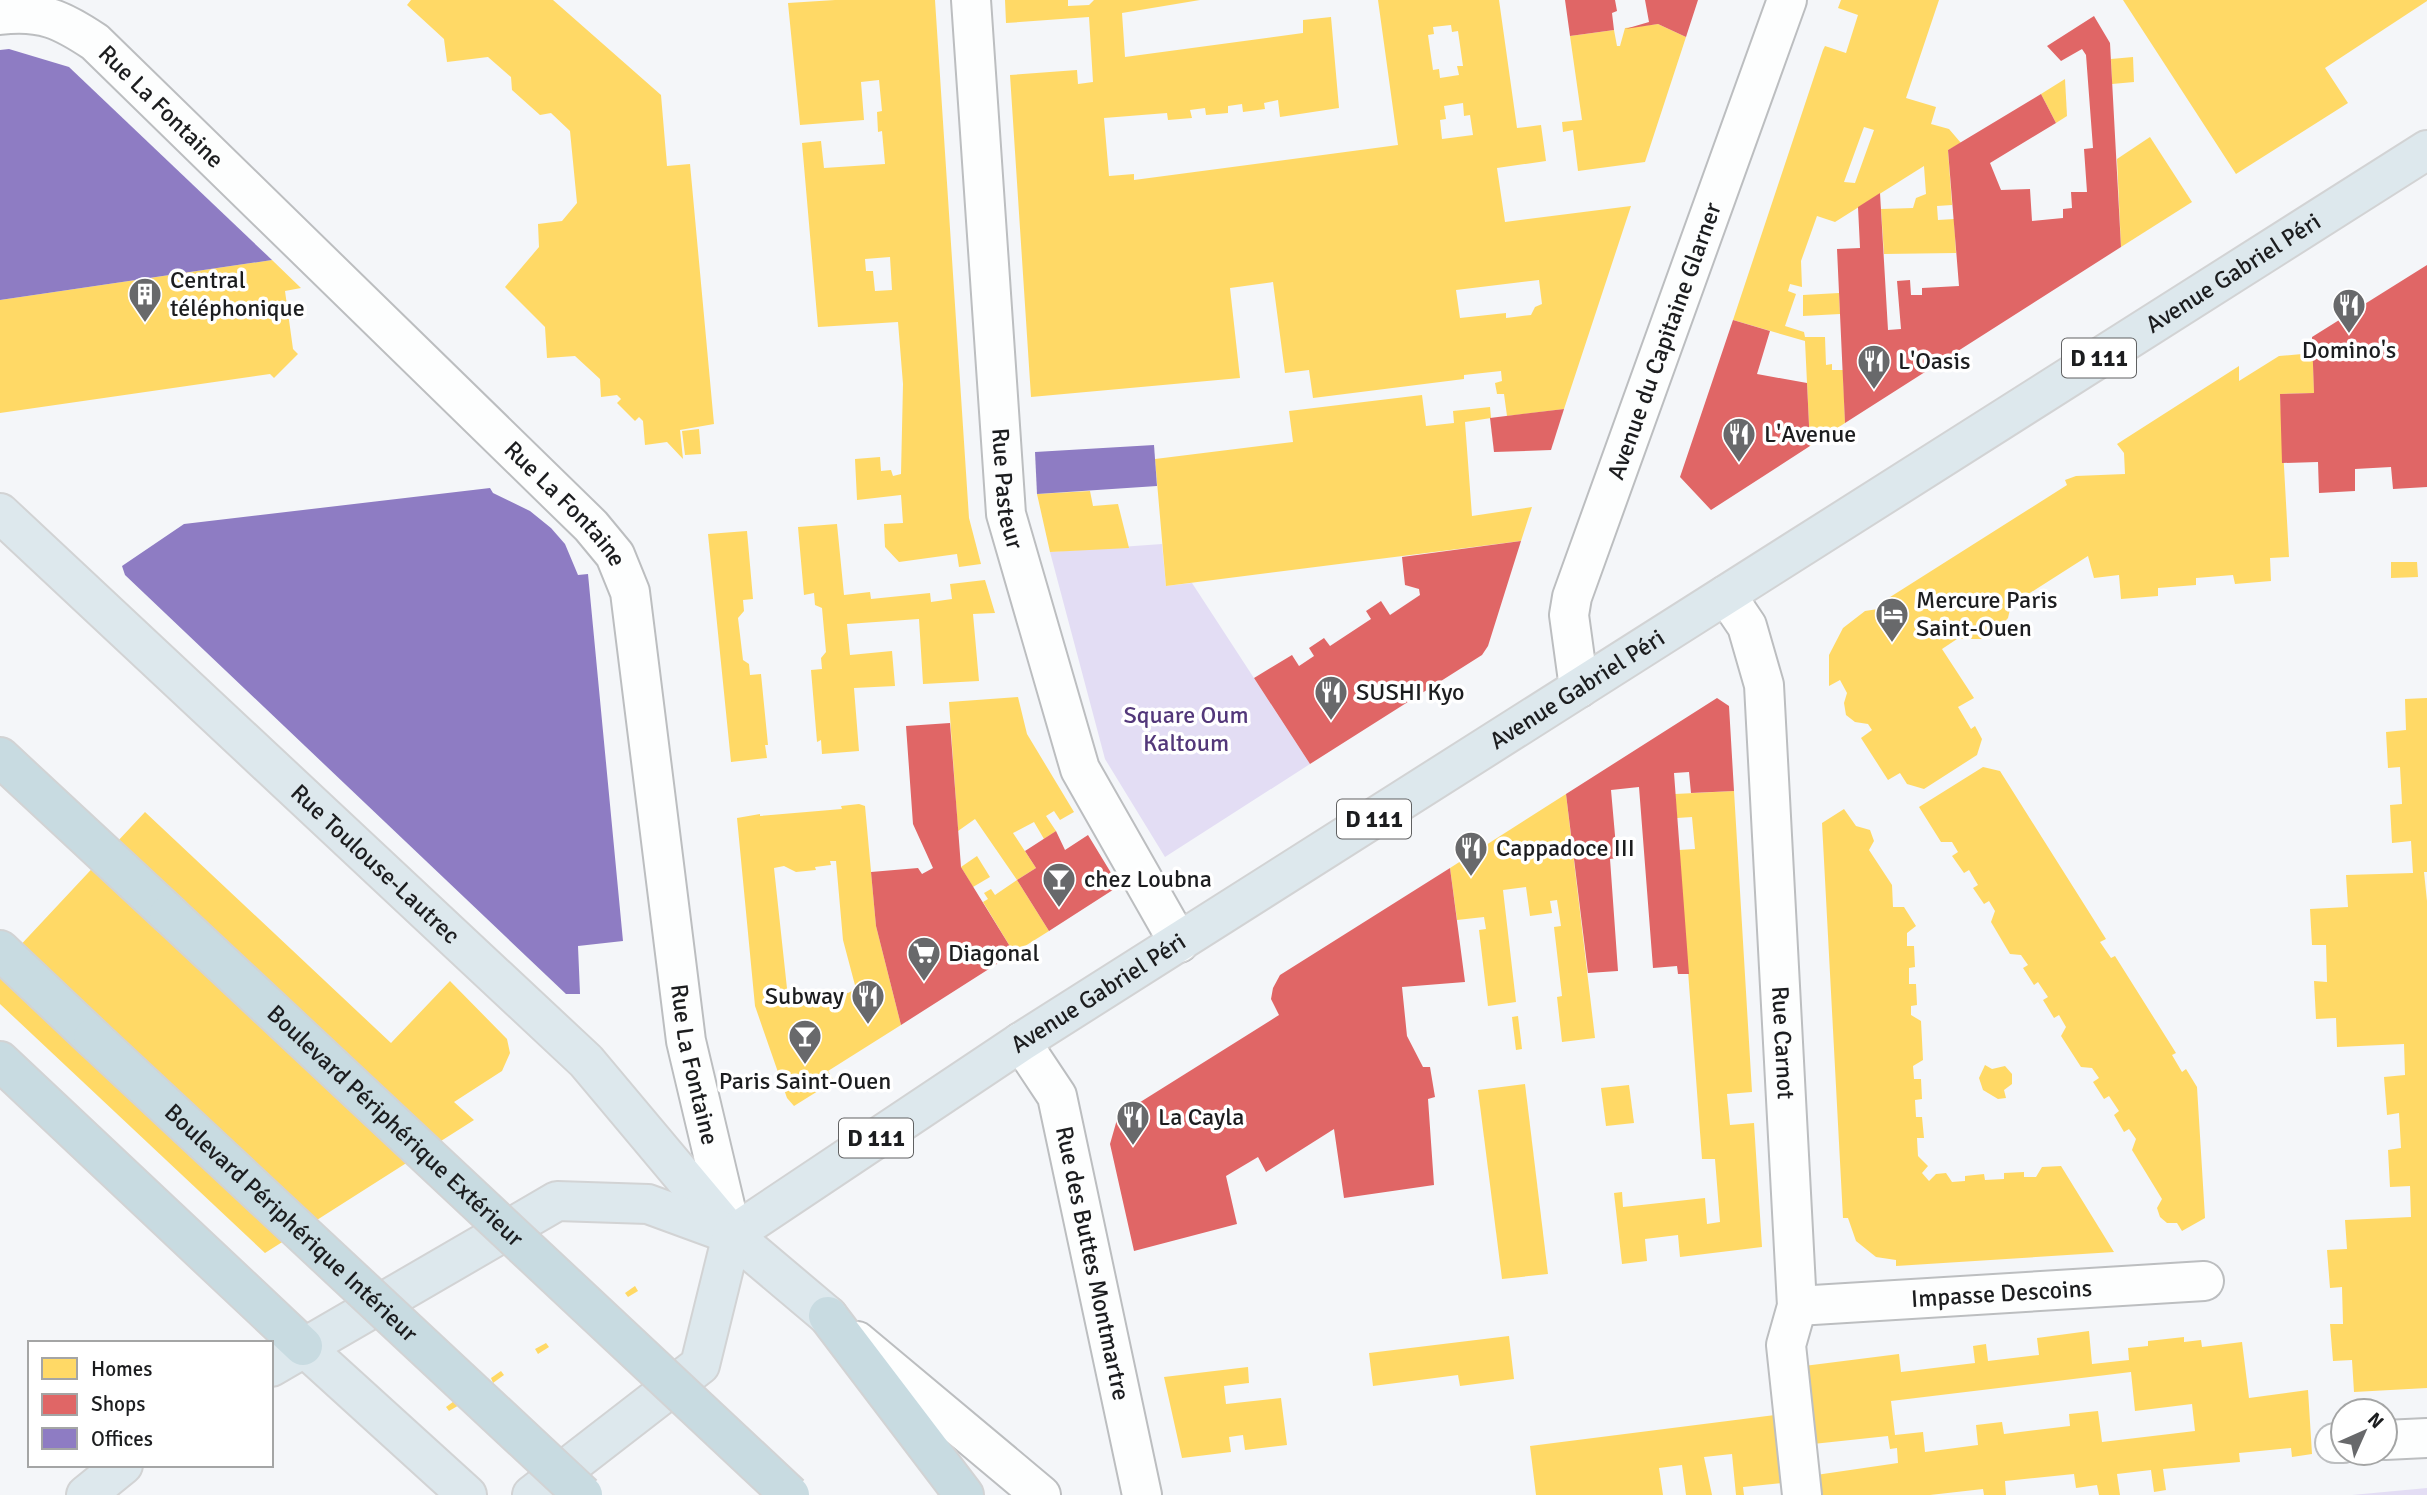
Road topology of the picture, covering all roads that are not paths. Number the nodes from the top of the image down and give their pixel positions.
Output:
1 (971, 0) edge
2 (1787, 0) edge
3 (0, 15) edge
4 (2427, 150) edge
5 (0, 513) edge
6 (1726, 595) junction
7 (1580, 688) junction
8 (0, 757) edge
9 (1179, 943) junction
10 (0, 950) edge
11 (1021, 1042) junction
12 (0, 1061) edge
13 (732, 1235) junction
14 (2204, 1281) dead end
15 (1797, 1306) junction
16 (828, 1317) junction
17 (303, 1346) junction
18 (273, 1366) edge
19 (2427, 1438) edge
20 (2399, 1439) edge
21 (121, 1467) edge
22 (86, 1495) edge
23 (467, 1495) edge
24 (532, 1495) edge
25 (583, 1495) edge
26 (790, 1495) edge
27 (964, 1495) edge
28 (1041, 1495) edge
29 (1142, 1495) edge
30 (1802, 1495) edge

1 - 9 street, Rue Pasteur
2 - 7 street, Avenue du Capitaine Glarner
3 - 13 street, Rue La Fontaine
4 - 6 main road, Avenue Gabriel Péri / D 111
5 - 13 main road, Rue Toulouse-Lautrec
6 - 7 main road, Avenue Gabriel Péri / D 111
6 - 15 street, Rue Carnot
7 - 9 main road, Avenue Gabriel Péri / D 111
8 - 26 highway, Boulevard Périphérique Extérieur, bridge
9 - 11 main road, Avenue Gabriel Péri / D 111
10 - 25 highway, Boulevard Périphérique Intérieur, bridge
11 - 13 main road, Avenue Gabriel Péri / D 111
11 - 29 street, Rue des Buttes Montmartre
12 - 17 highway
13 - 16 main road
13 - 17 main road
13 - 24 main road
14 - 15 street, Impasse Descoins
15 - 30 street, Rue Carnot
16 - 27 highway
16 - 28 street
17 - 18 main road
17 - 23 main road
19 - 20 street
21 - 22 main road

